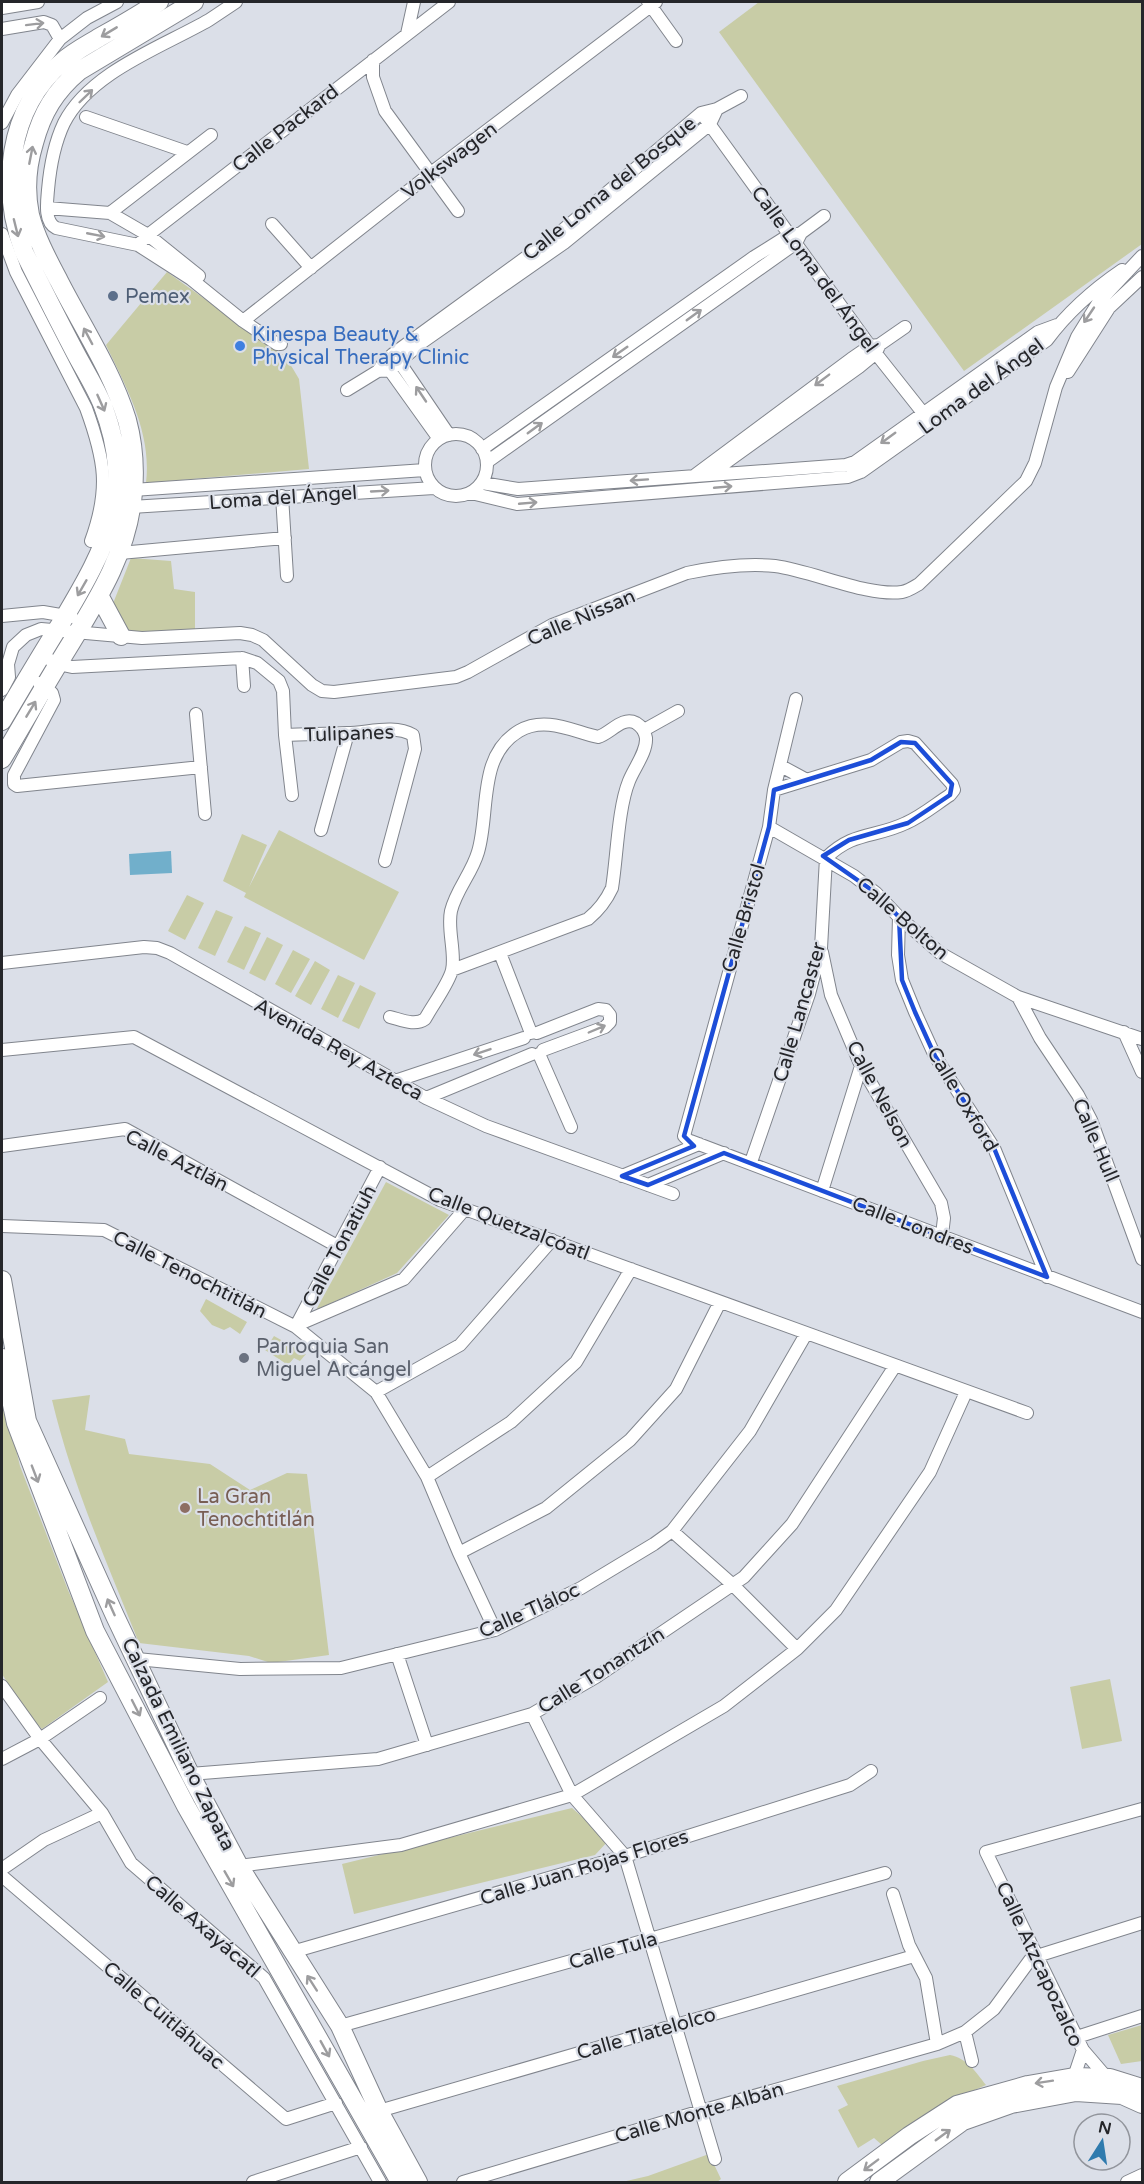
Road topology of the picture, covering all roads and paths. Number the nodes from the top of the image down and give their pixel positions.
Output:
1 (38, 2) edge
2 (117, 2) edge
3 (159, 2) edge
4 (194, 2) edge
5 (236, 2) edge
6 (414, 2) edge
7 (450, 2) edge
8 (651, 3) edge
9 (2, 8) edge
10 (2, 29) edge
11 (407, 34) junction
12 (60, 39) junction
13 (676, 41) dead end
14 (373, 60) junction
15 (741, 96) dead end
16 (717, 109) junction
17 (701, 113) junction
18 (86, 117) dead end
19 (2, 123) edge
20 (710, 124) junction
21 (212, 135) dead end
22 (188, 152) junction
23 (431, 173) junction
24 (46, 208) junction
25 (458, 211) dead end
26 (110, 213) junction
27 (824, 216) dead end
28 (273, 224) dead end
29 (2, 234) edge
30 (148, 235) junction
31 (795, 237) junction
32 (138, 245) junction
33 (1142, 256) edge
34 (311, 268) junction
35 (1143, 277) edge
36 (246, 319) junction
37 (1059, 324) junction
38 (905, 327) dead end
39 (875, 348) junction
40 (389, 364) junction
41 (1056, 387) junction
42 (347, 390) dead end
43 (923, 412) junction
44 (931, 423) junction
45 (444, 437) junction
46 (482, 449) junction
47 (745, 449) junction
48 (487, 462) junction
49 (425, 470) junction
50 (751, 471) junction
51 (694, 475) junction
52 (708, 475) junction
53 (482, 483) junction
54 (752, 485) junction
55 (156, 488) junction
56 (434, 488) junction
57 (697, 489) junction
58 (683, 490) junction
59 (471, 493) junction
60 (282, 496) junction
61 (132, 498) junction
62 (157, 505) junction
63 (285, 538) junction
64 (91, 541) dead end
65 (120, 553) junction
66 (287, 576) dead end
67 (100, 597) junction
68 (2, 616) edge
69 (61, 622) junction
70 (81, 626) junction
71 (114, 635) junction
72 (41, 655) junction
73 (243, 658) junction
74 (5, 664) edge
75 (58, 664) junction
76 (28, 677) junction
77 (244, 686) dead end
78 (45, 687) junction
79 (2, 690) edge
80 (796, 699) dead end
81 (678, 711) dead end
82 (196, 714) dead end
83 (2, 721) edge
84 (644, 730) junction
85 (348, 734) junction
86 (285, 735) junction
87 (2, 759) edge
88 (781, 766) junction
89 (201, 767) junction
90 (805, 779) junction
91 (774, 790) junction
92 (292, 795) dead end
93 (205, 814) dead end
94 (769, 827) junction
95 (321, 830) dead end
96 (826, 858) junction
97 (385, 861) dead end
98 (899, 917) junction
99 (821, 948) junction
100 (500, 952) junction
101 (2, 963) edge
102 (452, 970) junction
103 (808, 994) junction
104 (831, 995) junction
105 (1018, 997) junction
106 (390, 1017) dead end
107 (1124, 1032) junction
108 (531, 1034) junction
109 (1143, 1039) edge
110 (2, 1050) edge
111 (538, 1053) junction
112 (861, 1066) junction
113 (1143, 1072) edge
114 (395, 1081) junction
115 (426, 1098) junction
116 (571, 1127) dead end
117 (684, 1136) joint
118 (699, 1144) junction
119 (2, 1146) edge
120 (724, 1154) junction
121 (752, 1162) junction
122 (380, 1167) junction
123 (622, 1176) junction
124 (648, 1185) junction
125 (822, 1191) junction
126 (673, 1194) dead end
127 (465, 1209) junction
128 (2, 1226) edge
129 (942, 1235) junction
130 (552, 1240) junction
131 (339, 1247) junction
132 (1143, 1259) edge
133 (631, 1269) junction
134 (1047, 1276) junction
135 (2, 1280) edge
136 (720, 1302) junction
137 (1143, 1312) edge
138 (296, 1326) junction
139 (806, 1334) junction
140 (2, 1358) edge
141 (895, 1366) junction
142 (376, 1392) junction
143 (966, 1392) junction
144 (1027, 1413) dead end
145 (427, 1477) junction
146 (672, 1531) junction
147 (459, 1553) junction
148 (733, 1585) junction
149 (495, 1630) junction
150 (797, 1650) junction
151 (397, 1654) junction
152 (137, 1659) junction
153 (2, 1686) edge
154 (100, 1698) dead end
155 (532, 1714) junction
156 (40, 1739) junction
157 (426, 1745) junction
158 (2, 1759) edge
159 (871, 1770) dead end
160 (190, 1773) junction
161 (572, 1795) junction
162 (1143, 1809) edge
163 (102, 1813) junction
164 (625, 1856) junction
165 (239, 1866) junction
166 (2, 1869) edge
167 (885, 1873) dead end
168 (2, 1876) edge
169 (893, 1894) dead end
170 (1143, 1923) edge
171 (651, 1940) junction
172 (292, 1952) junction
173 (914, 1956) junction
174 (1037, 1956) junction
175 (1143, 2016) edge
176 (675, 2025) junction
177 (340, 2026) junction
178 (965, 2032) junction
179 (1077, 2037) junction
180 (937, 2044) junction
181 (1083, 2050) junction
182 (972, 2061) dead end
183 (1074, 2077) junction
184 (1107, 2078) junction
185 (1143, 2088) edge
186 (336, 2103) junction
187 (1143, 2104) edge
188 (379, 2111) junction
189 (701, 2111) junction
190 (361, 2147) junction
191 (715, 2159) dead end
192 (1143, 2175) edge
193 (253, 2182) edge
194 (380, 2182) edge
195 (400, 2182) edge
196 (418, 2182) edge
197 (463, 2182) edge
198 (847, 2182) edge
199 (879, 2182) edge
200 (1127, 2182) edge

1 - 9 street
2 - 12 street
3 -> 69 main road
61 -> 4 main road
24 -> 5 street
6 - 11 street
7 - 11 street, Calle Packard
8 - 13 street
8 - 23 street, Volkswagen
10 -> 12 street
11 - 14 street, Calle Packard
12 - 19 street
14 - 23 street
14 - 30 street, Calle Packard
15 - 16 street
16 - 17 street
16 - 20 street
17 - 20 street, Calle Loma del Ángel
17 - 40 street, Calle Loma del Bosque
18 - 22 street
20 - 31 street, Calle Loma del Ángel
20 - 40 street
21 - 22 street
22 - 26 street
23 - 25 street
23 - 34 street, Volkswagen
24 - 26 street
24 -> 32 street
26 - 30 street
27 - 31 street
28 - 34 street
29 - 64 street
30 - 32 street, Calle Packard
30 - 36 street
31 - 39 street, Calle Loma del Ángel
31 -> 46 street
48 -> 31 street
32 - 36 street
33 - 37 street
33 -> 41 street
34 - 36 street, Volkswagen
35 - 41 street
37 - 43 street, Loma del Ángel
37 - 44 street, Loma del Ángel
38 - 39 street
39 - 43 street, Calle Loma del Ángel
39 - 47 street
39 -> 51 street
40 - 42 street
40 - 45 street
41 - 71 street, Calle Nissan
43 - 44 street, Calle Loma del Ángel
43 -> 50 street, Loma del Ángel
44 - 54 street, Loma del Ángel
45 - 46 street
45 - 49 street
46 - 48 street
47 - 50 street
47 - 52 street
48 - 53 street
49 - 55 street, Loma del Ángel
49 - 56 street
50 - 52 street, Loma del Ángel
50 - 54 street
51 - 52 street, Loma del Ángel
51 -> 53 street, Loma del Ángel
51 - 58 street
52 - 57 street
53 - 59 street
57 -> 54 street, Loma del Ángel
55 - 61 street, Loma del Ángel
55 - 62 street
56 - 59 street
60 -> 56 street, Loma del Ángel
57 - 58 street, Loma del Ángel
59 -> 58 street, Loma del Ángel
60 - 62 street, Loma del Ángel
60 - 63 street
61 - 62 street, Loma del Ángel
61 - 65 main road
63 - 65 street
63 - 66 street
65 - 67 main road
67 - 70 main road
67 - 71 main road
68 - 69 street
69 - 70 street
69 - 70 street
69 - 72 main road
69 - 74 street
70 - 71 street, Calle Nissan
70 - 75 main road
72 - 75 street
72 - 76 main road
73 - 75 street
73 - 77 street
73 - 86 street
74 - 79 street
75 - 78 main road
76 - 78 street
76 - 83 main road
87 -> 78 main road
78 - 89 street
80 - 88 street, Calle Bristol
81 - 84 street
82 - 89 street
84 - 100 street
84 - 102 street
85 - 86 street, Tulipanes
85 - 95 street
85 - 97 street, Tulipanes
86 - 92 street
88 - 90 street
88 - 91 street, Calle Bristol
89 - 93 street
90 - 91 street
90 - 96 street
91 - 94 street, Calle Bristol
94 - 96 street, Calle Bolton
94 - 117 street, Calle Bristol
96 - 98 street, Calle Bolton
96 - 99 street, Calle Lancaster
98 - 105 street, Calle Bolton
98 - 134 street, Calle Oxford
99 - 103 street, Calle Lancaster
99 - 104 street, Calle Nelson
100 - 102 street
100 - 108 street
101 - 114 street, Avenida Rey Azteca
102 - 106 street
103 - 104 street
103 - 121 street, Calle Lancaster
104 - 112 street, Calle Nelson
105 - 107 street, Calle Bolton
105 - 132 street, Calle Hull
107 - 109 street, Calle Bolton
107 - 113 street
108 - 111 street
108 - 111 street
111 -> 108 street
108 -> 114 street
110 - 122 street, Calle Quetzalcóatl
111 - 115 street
111 - 116 street
112 - 125 street
112 - 129 street, Calle Nelson
114 - 115 street, Avenida Rey Azteca
115 - 123 street, Avenida Rey Azteca
117 - 118 street, Calle Londres
118 - 120 street, Calle Londres
118 - 123 street
119 - 131 street, Calle Aztlán
120 - 121 street, Calle Londres
120 - 124 street
121 - 125 street, Calle Londres
122 - 127 street, Calle Quetzalcóatl
122 - 131 street, Calle Tonatiuh
123 - 124 street, Avenida Rey Azteca
124 - 126 street, Avenida Rey Azteca
125 - 129 street, Calle Londres
127 - 130 street, Calle Quetzalcóatl
127 - 138 street, Calle Tonatiuh
128 - 138 street, Calle Tenochtitlán
129 - 134 street, Calle Londres
130 - 133 street, Calle Quetzalcóatl
130 - 142 street
131 - 138 street, Calle Tonatiuh
133 - 136 street, Calle Quetzalcóatl
133 - 145 street
134 - 137 street, Calle Londres
152 -> 135 main road, Calzada Emiliano Zapata
136 - 139 street, Calle Quetzalcóatl
136 - 147 street
138 - 142 street, Calle Tenochtitlán
139 - 141 street, Calle Quetzalcóatl
139 - 146 street, Calle Tláloc
140 -> 195 main road, Calzada Emiliano Zapata
141 - 143 street, Calle Quetzalcóatl
141 - 148 street, Calle Tonantzín
142 - 145 street, Calle Tenochtitlán
143 - 144 street, Calle Quetzalcóatl
143 - 150 street
145 - 147 street, Calle Tenochtitlán
146 - 148 street
146 - 149 street, Calle Tláloc
147 - 149 street, Calle Tenochtitlán
148 - 150 street
148 - 155 street, Calle Tonantzín
149 - 151 street, Calle Tláloc
150 - 161 street
151 - 152 street, Calle Tláloc
151 - 157 street
152 - 160 main road, Calzada Emiliano Zapata
153 - 156 street, Calle Axayácatl
154 - 156 street
155 - 157 street, Calle Tonantzín
155 - 161 street
156 - 158 street
156 - 163 street, Calle Axayácatl
157 - 160 street, Calle Tonantzín
159 - 164 street, Calle Juan Rojas Flores
160 - 165 main road, Calzada Emiliano Zapata
161 - 164 street
161 - 165 street
162 - 174 street, Calle Atzcapozalco
163 - 166 street
163 - 186 street, Calle Axayácatl
164 - 171 street
164 - 172 street, Calle Juan Rojas Flores
165 - 172 main road, Calzada Emiliano Zapata
167 - 171 street, Calle Tula
168 - 186 street, Calle Cuitláhuac
169 - 173 street
170 - 174 street
171 - 176 street
171 - 177 street, Calle Tula
177 -> 172 main road, Calzada Emiliano Zapata
173 - 176 street, Calle Tlatelolco
173 - 180 street
174 - 178 street, Calle Monte Albán
174 - 179 street, Calle Atzcapozalco
175 - 179 street
176 - 188 street, Calle Tlatelolco
176 - 189 street
177 - 188 main road, Calzada Emiliano Zapata
178 - 180 street, Calle Monte Albán
178 - 182 street
179 - 181 street, Calle Atzcapozalco
180 - 189 street, Calle Monte Albán
181 - 183 street, Calle Atzcapozalco
181 - 184 street
183 - 184 main road
183 -> 198 main road
184 - 185 main road
186 - 190 street, Calle Axayácatl
199 -> 187 main road
188 - 196 main road, Calzada Emiliano Zapata
189 - 191 street
189 - 197 street, Calle Monte Albán
190 - 193 street
190 - 194 street, Calle Axayácatl
192 - 200 street

